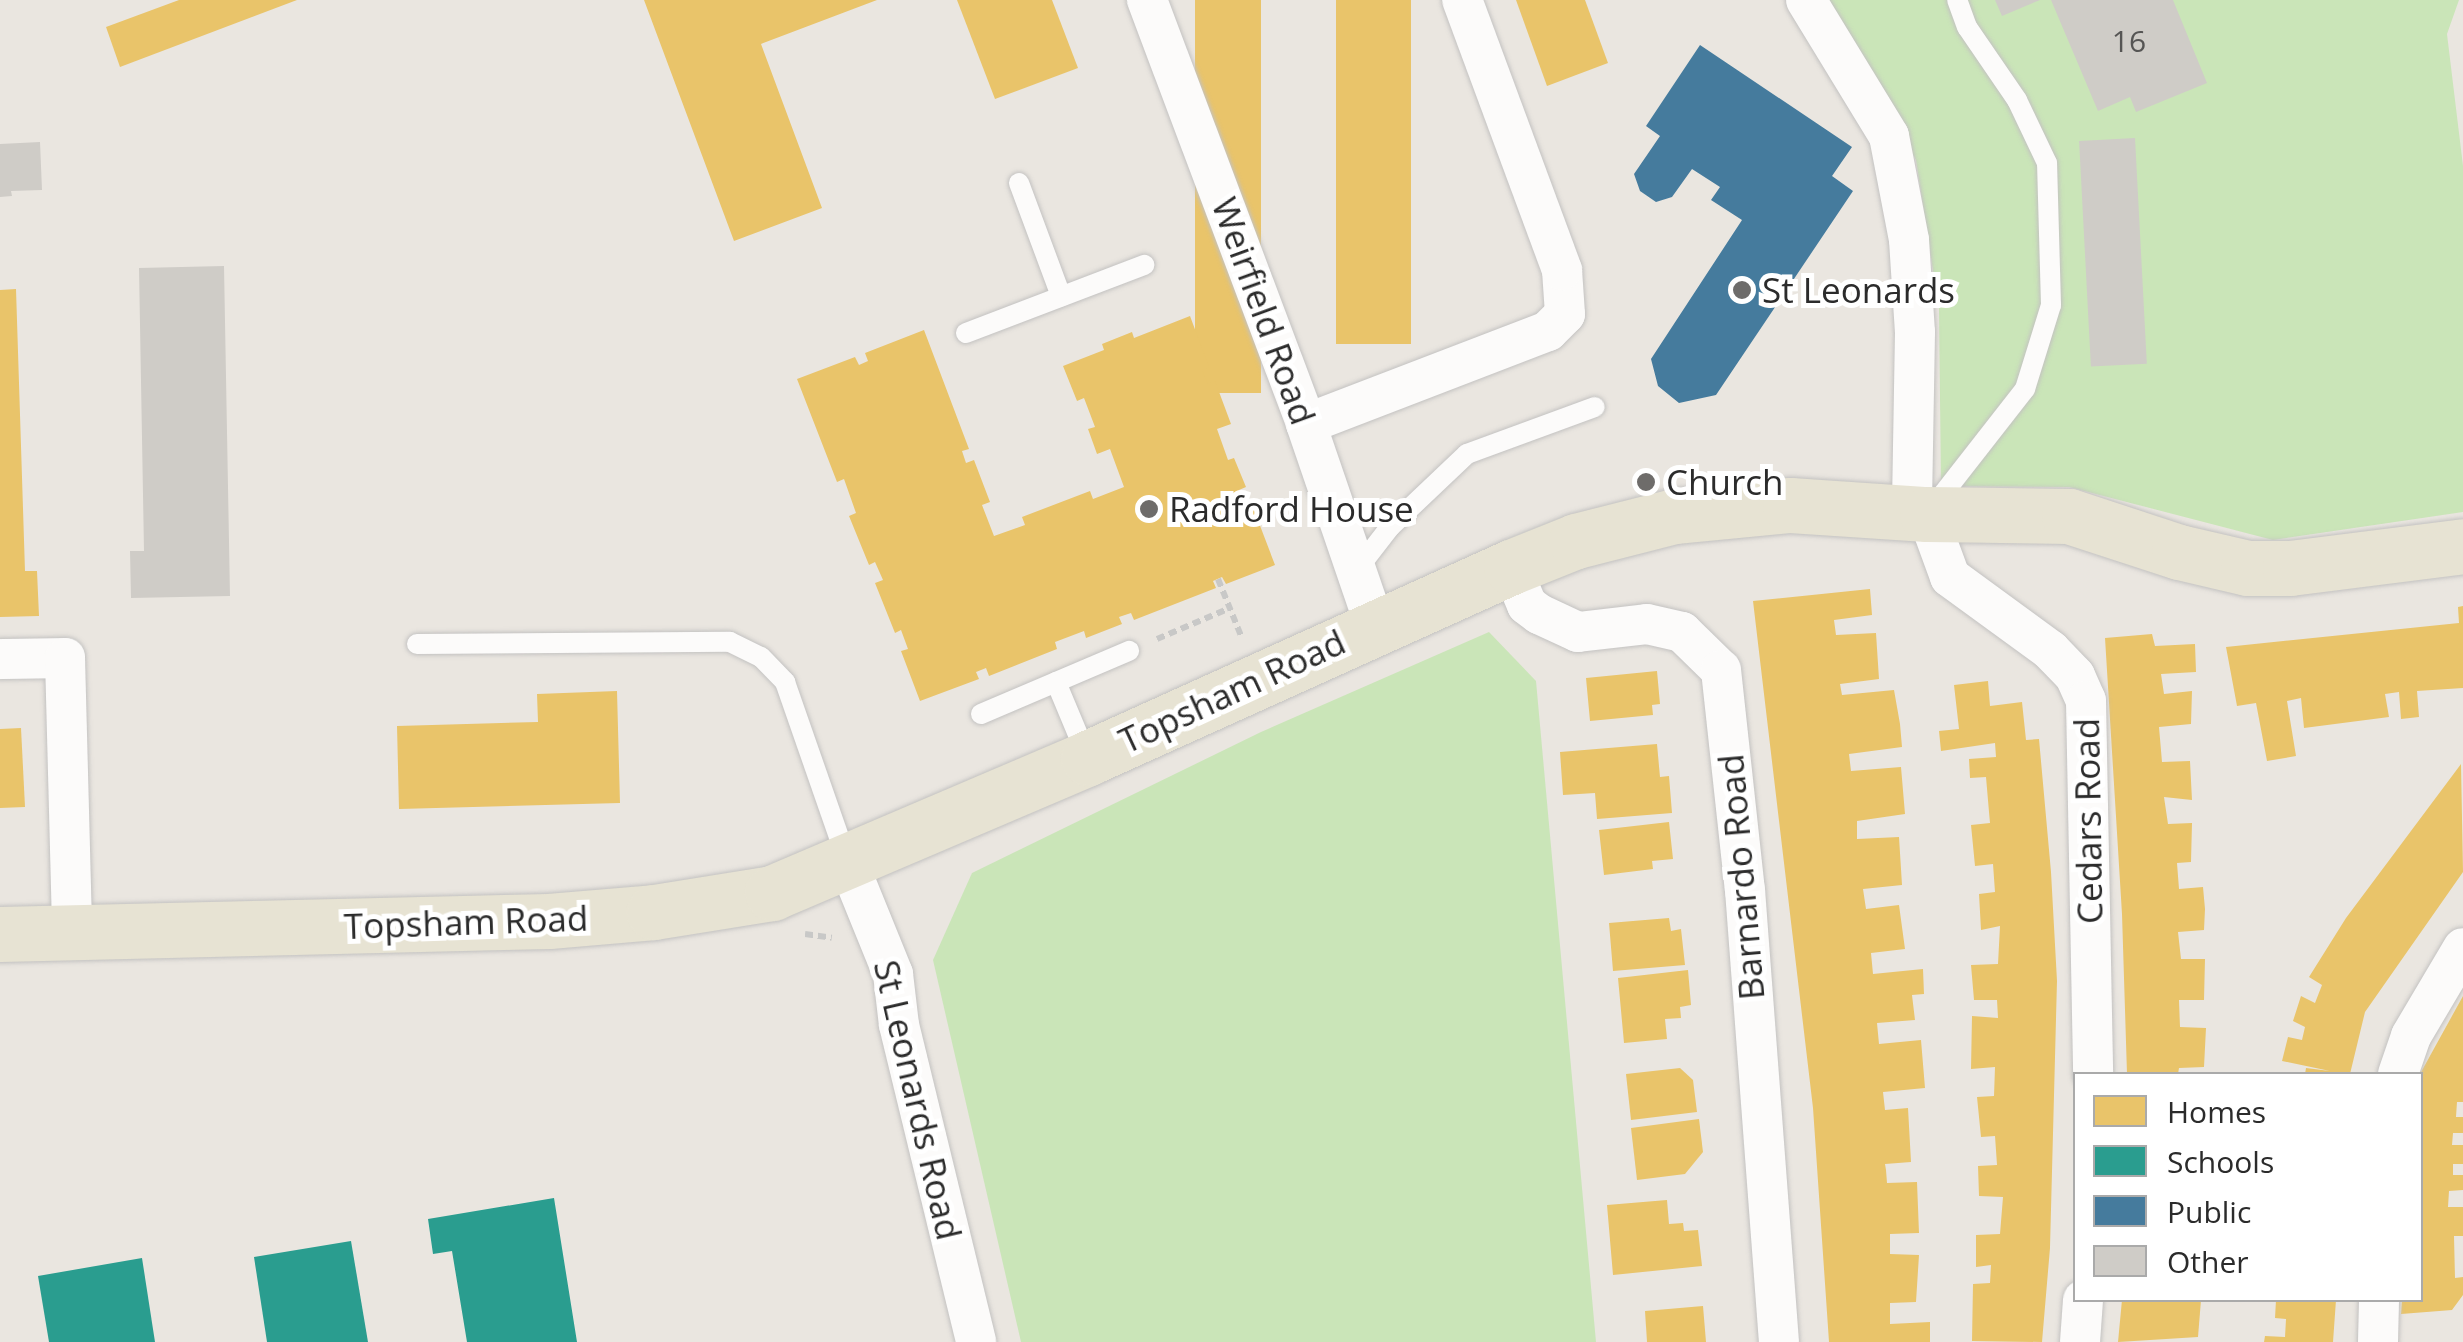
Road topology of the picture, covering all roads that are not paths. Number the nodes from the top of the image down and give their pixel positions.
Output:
1 (1146, 0) edge
2 (1462, 0) edge
3 (1806, 0) edge
4 (1958, 0) edge
5 (1018, 183) dead end
6 (1144, 264) dead end
7 (1062, 296) junction
8 (966, 333) dead end
9 (1594, 407) dead end
10 (1306, 424) junction
11 (1919, 512) junction
12 (2463, 546) edge
13 (1511, 567) junction
14 (1356, 571) junction
15 (1375, 625) junction
16 (416, 644) dead end
17 (1128, 651) road end
18 (0, 659) edge
19 (1056, 682) junction
20 (981, 714) dead end
21 (1088, 758) junction
22 (848, 863) junction
23 (72, 932) junction
24 (0, 934) edge
25 (2463, 948) edge
26 (2094, 1072) edge
27 (2399, 1072) edge
28 (2083, 1302) edge
29 (2379, 1302) edge
30 (976, 1342) edge
31 (1779, 1342) edge
32 (2080, 1342) edge
33 (2378, 1342) edge

1 - 10 street, Weirfield Road
2 - 10 street
3 - 11 street
4 - 11 lane
5 - 7 lane
6 - 7 lane
7 - 8 lane
9 - 14 lane
10 - 14 street, Weirfield Road
11 - 12 main road, Topsham Road
11 - 13 main road, Topsham Road
11 - 26 street, Cedars Road
13 - 15 main road, Topsham Road
13 - 31 street, Barnardo Road
14 - 15 street, Weirfield Road
15 - 21 main road, Topsham Road
16 - 22 lane
17 - 19 lane
18 - 23 street
19 - 20 lane
19 - 21 lane
21 - 22 main road, Topsham Road
22 - 23 main road, Topsham Road
22 - 30 street, St Leonards Road
23 - 24 main road, Topsham Road
25 - 27 street
28 - 32 street
29 - 33 street

